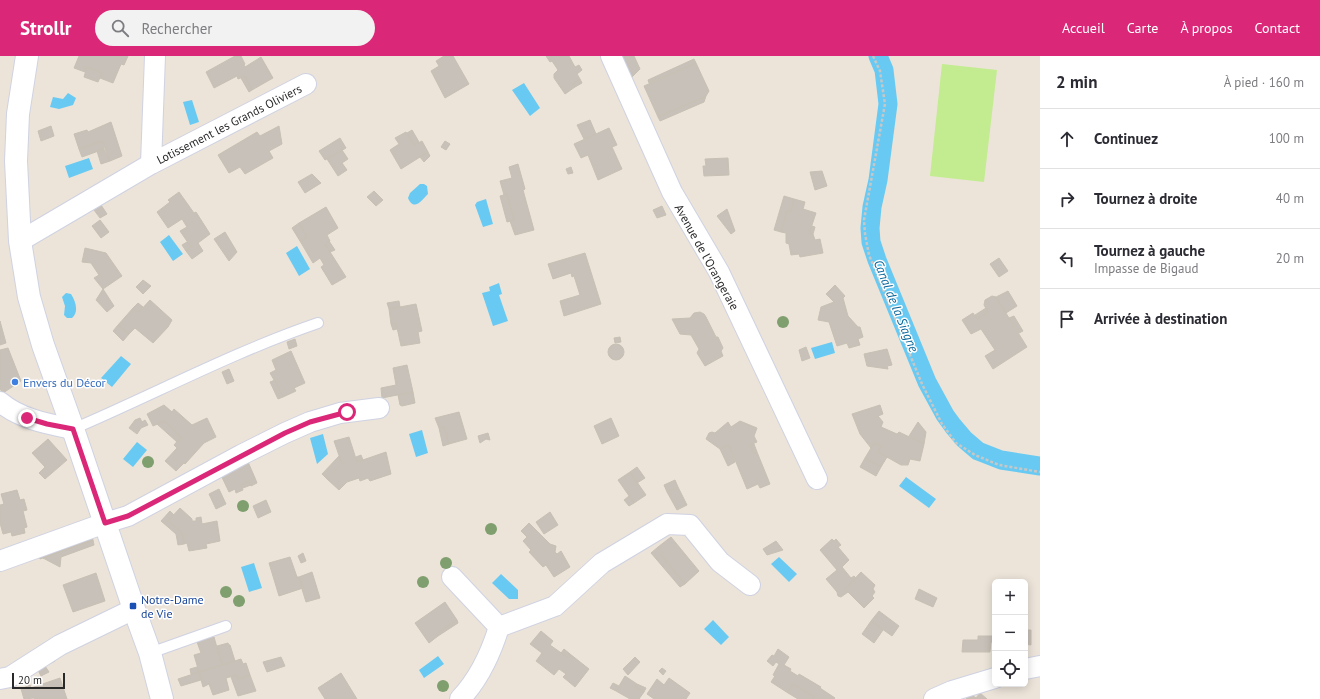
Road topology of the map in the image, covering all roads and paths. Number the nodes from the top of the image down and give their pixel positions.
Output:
1 (28, 56) edge
2 (155, 56) edge
3 (610, 56) edge
4 (872, 56) edge
5 (306, 84) dead end
6 (152, 164) junction
7 (20, 242) junction
8 (318, 323) dead end
9 (0, 402) edge
10 (379, 408) dead end
11 (73, 429) junction
12 (1040, 472) edge
13 (817, 480) dead end
14 (105, 523) junction
15 (0, 561) edge
16 (452, 576) dead end
17 (750, 585) dead end
18 (134, 609) junction
19 (226, 626) dead end
20 (499, 627) junction
21 (150, 653) junction
22 (1040, 666) edge
23 (1028, 668) edge
24 (0, 679) edge
25 (992, 679) edge
26 (162, 699) edge
27 (460, 699) edge
28 (934, 699) edge

1 - 7 main road
2 - 6 street, Lotissement les Grands Oliviers
3 - 13 street, Avenue de l'Orangeraie
4 - 12 path
5 - 6 street, Lotissement les Grands Oliviers
6 - 7 street, Lotissement les Grands Oliviers
7 - 11 main road
8 - 11 lane
9 - 11 street
10 - 14 street
11 - 14 main road
14 - 15 street
14 - 18 main road
16 - 20 street
17 - 20 street
18 - 21 main road
18 - 24 street
19 - 21 lane
20 - 27 street
21 - 26 main road
22 - 23 street
25 - 28 street

